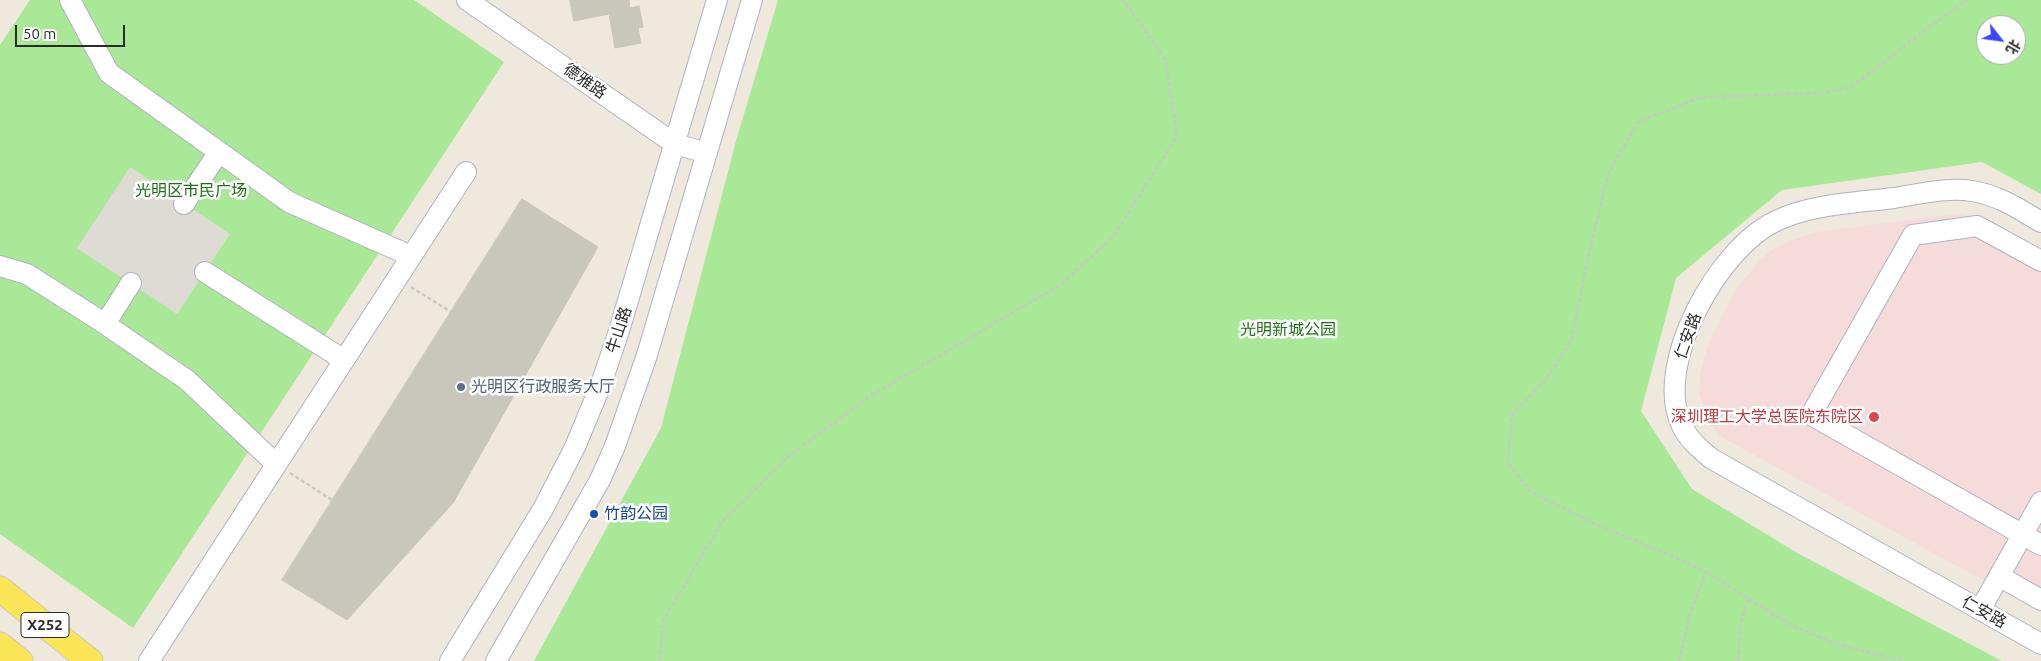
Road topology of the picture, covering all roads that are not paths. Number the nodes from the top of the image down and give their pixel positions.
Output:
1 (70, 0) edge
2 (467, 0) edge
3 (717, 0) edge
4 (752, 0) edge
5 (675, 144) junction
6 (219, 152) junction
7 (707, 153) junction
8 (466, 172) dead end
9 (184, 204) dead end
10 (2041, 222) edge
11 (411, 256) junction
12 (2041, 261) edge
13 (0, 266) edge
14 (205, 272) dead end
15 (131, 283) dead end
16 (105, 324) junction
17 (344, 360) junction
18 (595, 399) junction
19 (630, 408) junction
20 (276, 464) junction
21 (2041, 502) edge
22 (2023, 534) junction
23 (2041, 545) edge
24 (1999, 576) junction
25 (0, 589) edge
26 (2041, 600) edge
27 (1980, 610) junction
28 (2041, 644) edge
29 (0, 645) edge
30 (20, 661) edge
31 (90, 661) edge
32 (149, 661) edge
33 (450, 661) edge
34 (496, 661) edge

1 - 6 street
2 - 5 street, 德雅路
3 - 5 street, 牛山路
4 - 7 street, 牛山路
5 - 7 street, 德雅路
5 - 18 street, 牛山路
6 - 9 street
6 - 11 street
7 - 19 street, 牛山路
8 - 11 street
10 - 27 street, 仁安路
11 - 17 street
12 - 22 street
13 - 16 street
14 - 17 street
15 - 16 street
16 - 20 street
17 - 20 street
18 - 19 street
18 - 33 street, 牛山路
19 - 34 street, 牛山路
20 - 32 street
21 - 22 street
22 - 23 street
22 - 24 street
24 - 26 street
24 - 27 street
25 - 31 main road, X252
27 - 28 street, 仁安路
29 - 30 main road, X252

